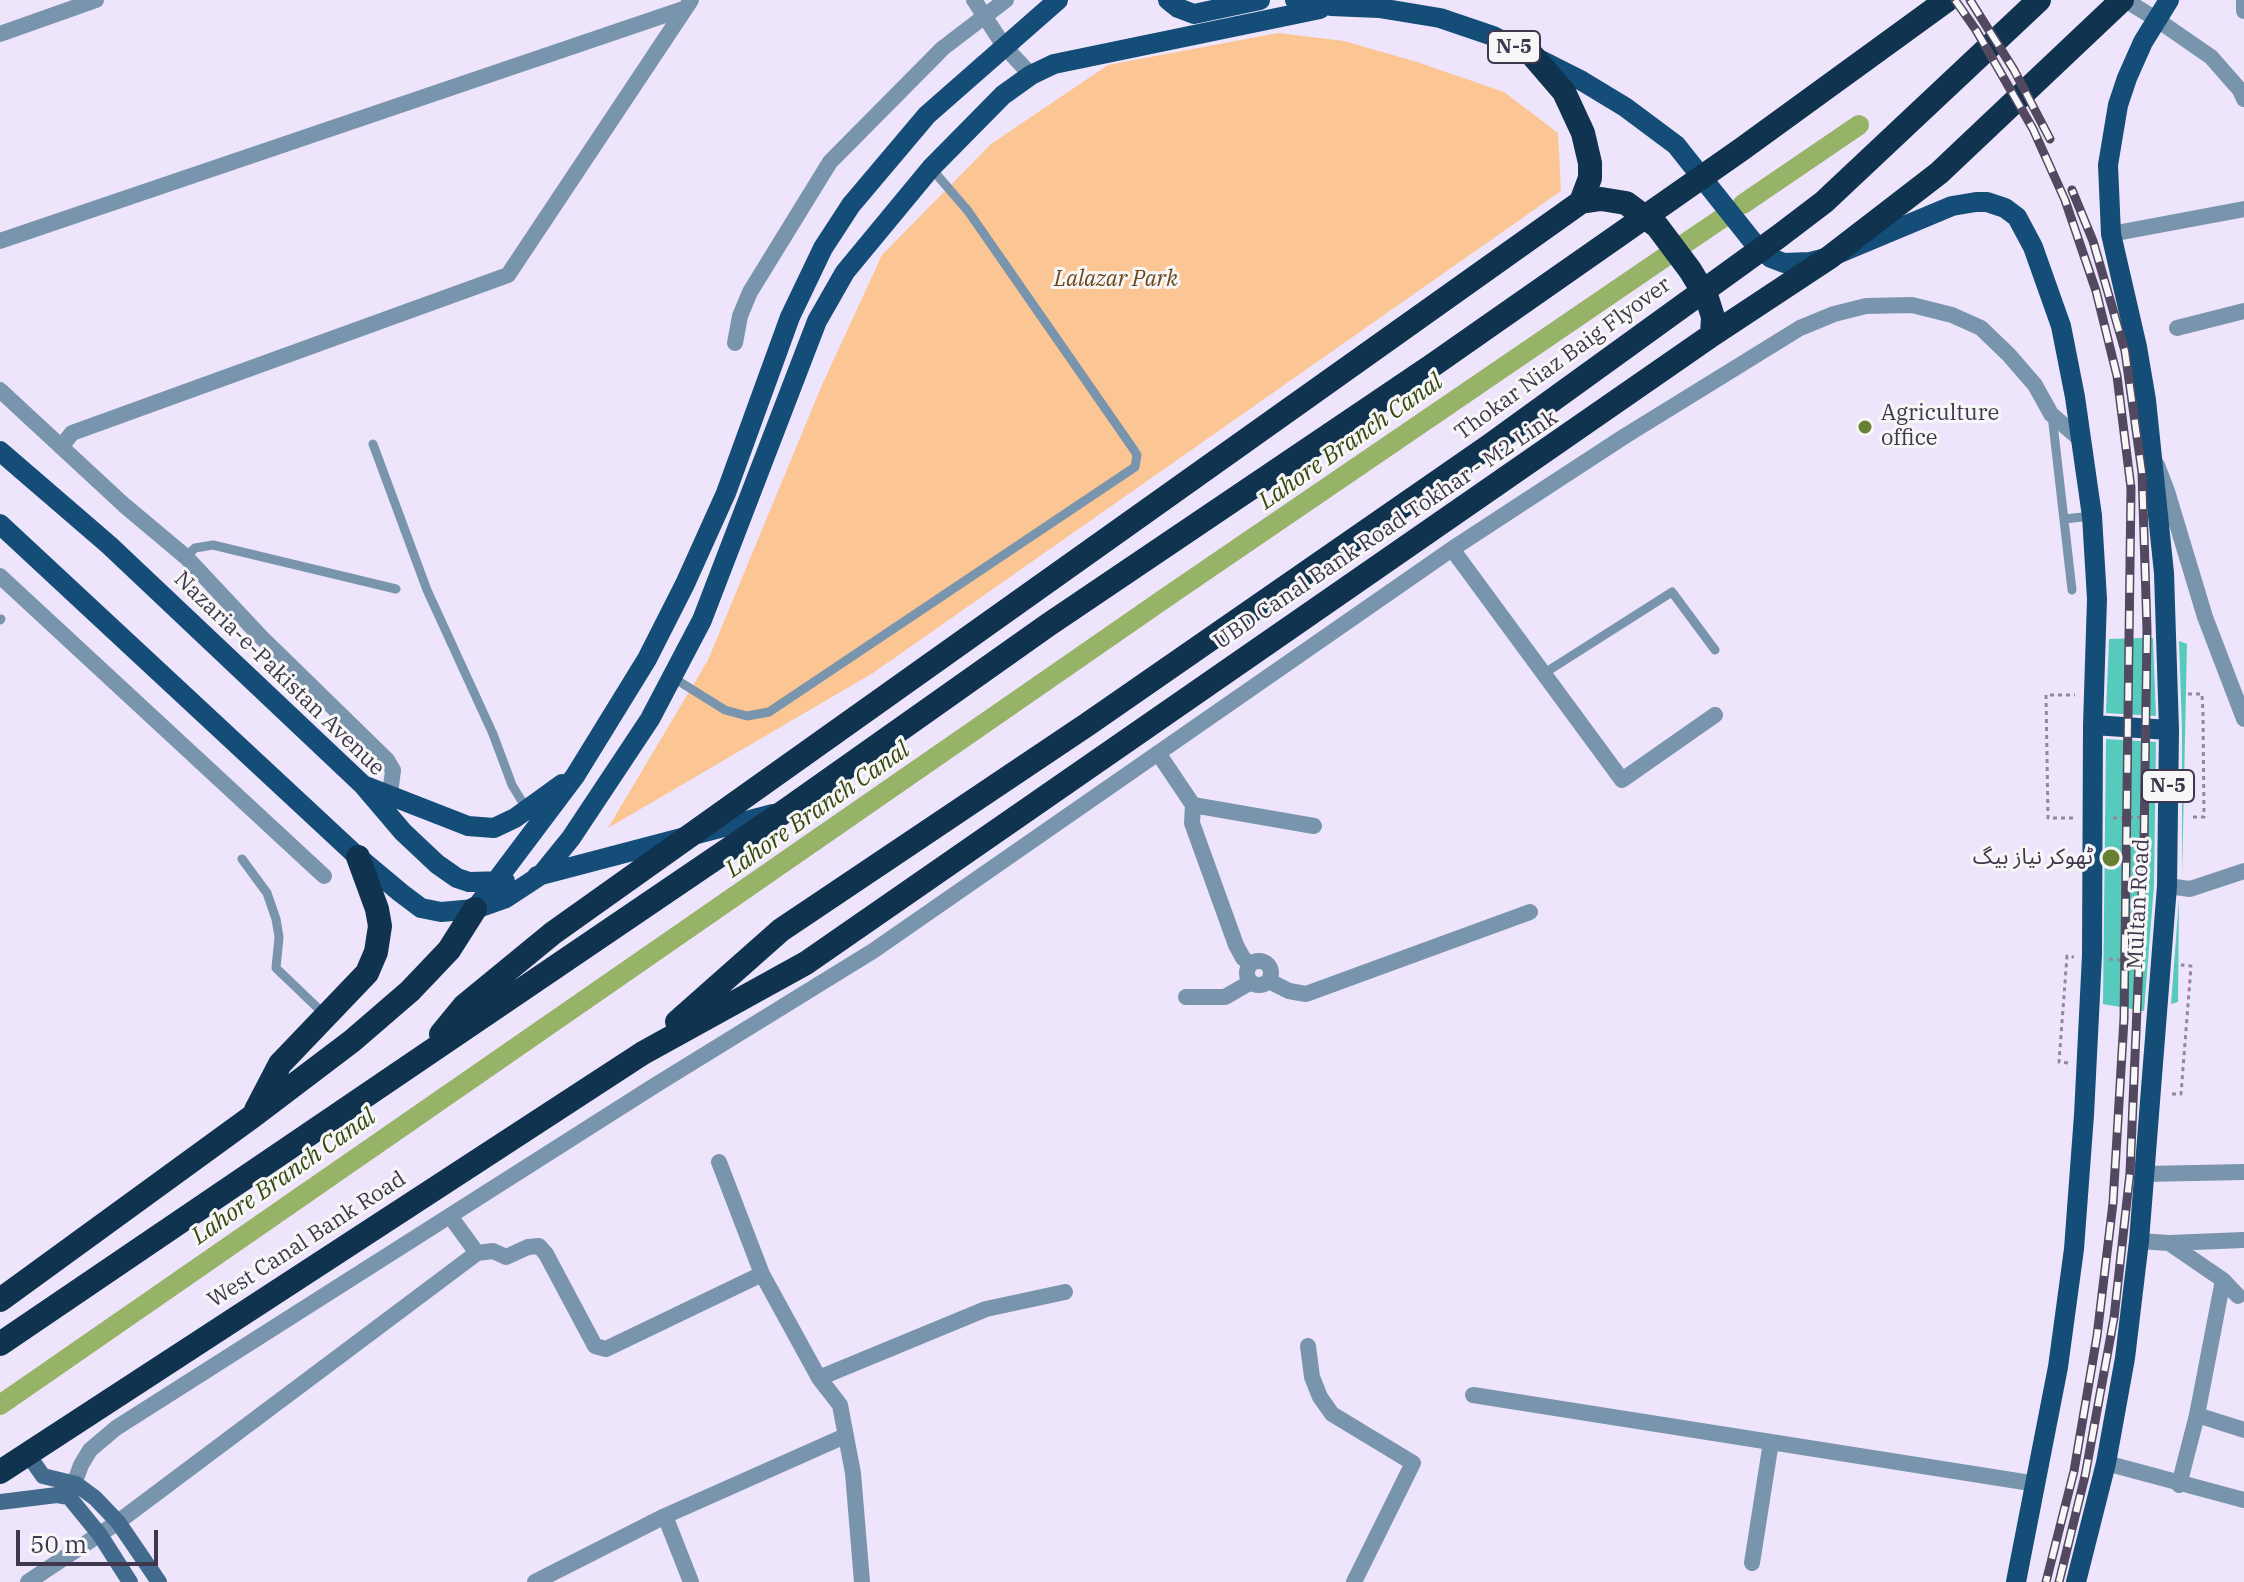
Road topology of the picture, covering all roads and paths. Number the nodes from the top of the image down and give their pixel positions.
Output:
1 (974, 0) edge
2 (1006, 0) edge
3 (1058, 0) edge
4 (1168, 0) edge
5 (1260, 0) edge
6 (1295, 0) edge
7 (1947, 0) edge
8 (2039, 0) edge
9 (2123, 0) edge
10 (2169, 0) edge
11 (2244, 0) edge
12 (92, 1) edge
13 (689, 4) edge
14 (1331, 6) junction
15 (2244, 11) edge
16 (985, 16) junction
17 (2156, 19) junction
18 (0, 34) edge
19 (1004, 46) junction
20 (1533, 56) junction
21 (1031, 75) junction
22 (2244, 99) edge
23 (931, 168) junction
24 (1581, 202) junction
25 (2244, 209) edge
26 (2111, 234) junction
27 (0, 241) edge
28 (1830, 257) junction
29 (2244, 311) edge
30 (2177, 328) dead end
31 (1712, 335) junction
32 (735, 343) dead end
33 (0, 390) edge
34 (2051, 414) junction
35 (2081, 440) junction
36 (373, 444) dead end
37 (61, 447) junction
38 (2150, 449) junction
39 (0, 451) edge
40 (2092, 516) junction
41 (2064, 519) junction
42 (0, 524) edge
43 (1452, 549) junction
44 (186, 557) junction
45 (0, 576) edge
46 (396, 589) dead end
47 (2072, 590) dead end
48 (1715, 650) dead end
49 (1543, 674) junction
50 (672, 677) junction
51 (2094, 695) junction
52 (2168, 695) junction
53 (1715, 715) dead end
54 (2244, 719) edge
55 (2093, 725) junction
56 (2169, 730) junction
57 (1158, 753) junction
58 (575, 776) junction
59 (363, 785) junction
60 (390, 794) junction
61 (1193, 805) junction
62 (526, 808) junction
63 (785, 811) junction
64 (2157, 817) dead end
65 (2188, 817) dead end
66 (2079, 818) dead end
67 (2110, 818) dead end
68 (1314, 826) dead end
69 (687, 837) junction
70 (358, 857) junction
71 (242, 859) dead end
72 (2244, 871) edge
73 (541, 875) junction
74 (324, 876) dead end
75 (497, 882) junction
76 (2167, 886) junction
77 (475, 909) junction
78 (1530, 912) dead end
79 (2083, 957) dead end
80 (2098, 959) dead end
81 (2145, 962) dead end
82 (1250, 964) junction
83 (2176, 964) dead end
84 (1269, 981) junction
85 (1251, 982) junction
86 (1186, 997) dead end
87 (327, 1016) junction
88 (2060, 1051) dead end
89 (427, 1052) junction
90 (643, 1053) junction
91 (2150, 1092) junction
92 (253, 1116) junction
93 (719, 1162) dead end
94 (2244, 1172) edge
95 (2144, 1174) junction
96 (450, 1216) junction
97 (2244, 1240) edge
98 (2139, 1241) junction
99 (2169, 1243) junction
100 (477, 1253) junction
101 (762, 1274) junction
102 (2223, 1280) junction
103 (1065, 1292) dead end
104 (2238, 1296) dead end
105 (0, 1300) edge
106 (0, 1344) edge
107 (1308, 1346) dead end
108 (819, 1378) junction
109 (1473, 1395) dead end
110 (2197, 1415) junction
111 (2244, 1430) edge
112 (845, 1436) junction
113 (1771, 1442) junction
114 (27, 1453) junction
115 (2106, 1463) junction
116 (0, 1472) edge
117 (2037, 1484) junction
118 (2179, 1485) junction
119 (73, 1490) junction
120 (2244, 1500) edge
121 (0, 1502) edge
122 (665, 1516) junction
123 (118, 1522) junction
124 (100, 1535) junction
125 (1752, 1563) dead end
126 (28, 1582) edge
127 (130, 1582) edge
128 (159, 1582) edge
129 (535, 1582) edge
130 (691, 1582) edge
131 (862, 1582) edge
132 (1354, 1582) edge
133 (2016, 1582) edge
134 (2076, 1582) edge

1 - 16 street
2 - 16 street
3 - 19 main road
4 - 5 main road
6 - 14 main road, N-5
7 - 63 highway
8 - 90 highway, Thokar Niaz Baig Flyover
9 - 17 street
9 - 28 highway, UBD Canal Bank Road Tokhar - M2 Link
10 - 17 main road, Multan Road / N-5
11 - 15 street
12 - 18 street
13 - 27 street
13 - 37 street
14 - 20 main road, N-5
14 - 21 main road
16 - 19 street
16 - 32 street
17 - 22 street
17 - 26 main road, Multan Road / N-5
19 - 21 street
19 - 58 main road
20 - 24 highway
20 - 28 main road, N-5
21 - 23 main road
23 - 50 main road
23 - 50 lane
24 - 31 highway
24 - 69 highway
25 - 26 street
26 - 38 main road, Multan Road / N-5
28 - 31 highway, UBD Canal Bank Road Tokhar - M2 Link
28 - 35 main road, Multan Road / N-5
29 - 30 street
31 - 90 highway, UBD Canal Bank Road Tokhar - M2 Link
33 - 37 street
34 - 35 street
34 - 41 lane
34 - 43 street
35 - 40 main road, Multan Road / N-5
36 - 62 lane
37 - 44 street
38 - 52 main road, Multan Road / N-5
38 - 54 street
39 - 59 main road, Nazaria-e-Pakistan Avenue
40 - 41 lane
40 - 51 main road, Multan Road / N-5
41 - 47 lane
42 - 70 main road
43 - 49 street
43 - 57 street
44 - 46 lane
44 - 60 street
45 - 74 street
48 - 49 lane
49 - 53 street
50 - 73 main road
51 - 55 main road, Multan Road / N-5
51 - 66 path
52 - 56 main road, Multan Road / N-5
52 - 65 path
55 - 56 main road
55 - 117 main road, Multan Road / N-5
56 - 76 main road, Multan Road / N-5
57 - 61 street
57 - 96 street
58 - 62 main road
58 - 75 main road
59 - 60 main road
59 - 75 main road, Nazaria-e-Pakistan Avenue
60 - 62 main road
61 - 68 street
61 - 82 street
63 - 69 main road
63 - 89 highway
64 - 67 path
69 - 73 main road
69 - 89 highway
70 - 77 main road
70 - 87 highway
71 - 87 lane
72 - 76 street
73 - 75 main road, Nazaria-e-Pakistan Avenue
73 - 77 main road
75 - 77 main road
76 - 91 main road, Multan Road / N-5
77 - 92 highway
78 - 84 street
79 - 88 path
80 - 81 path
82 - 84 street
82 - 85 street
83 - 91 path
84 - 85 street
85 - 86 street
87 - 92 highway
89 - 106 highway
90 - 114 highway, West Canal Bank Road
91 - 95 main road, Multan Road / N-5
92 - 105 highway
93 - 101 street
94 - 95 street
95 - 98 main road, Multan Road / N-5
96 - 100 street
96 - 119 street
97 - 99 street
98 - 99 street
98 - 115 main road, Multan Road / N-5
99 - 102 street
100 - 101 street
100 - 123 street
101 - 108 street
102 - 104 street
102 - 110 street
103 - 108 street
107 - 132 street
108 - 112 street
109 - 113 street
110 - 111 street
110 - 118 street
112 - 122 street
112 - 131 street
113 - 117 street
113 - 125 street
114 - 116 highway, West Canal Bank Road
114 - 119 street
115 - 118 street
115 - 134 main road, Multan Road / N-5
117 - 133 main road, Multan Road / N-5
118 - 120 street
119 - 121 street
119 - 123 street
119 - 124 street
122 - 129 street
122 - 130 street
123 - 124 street
123 - 128 street
124 - 126 street
124 - 127 street

